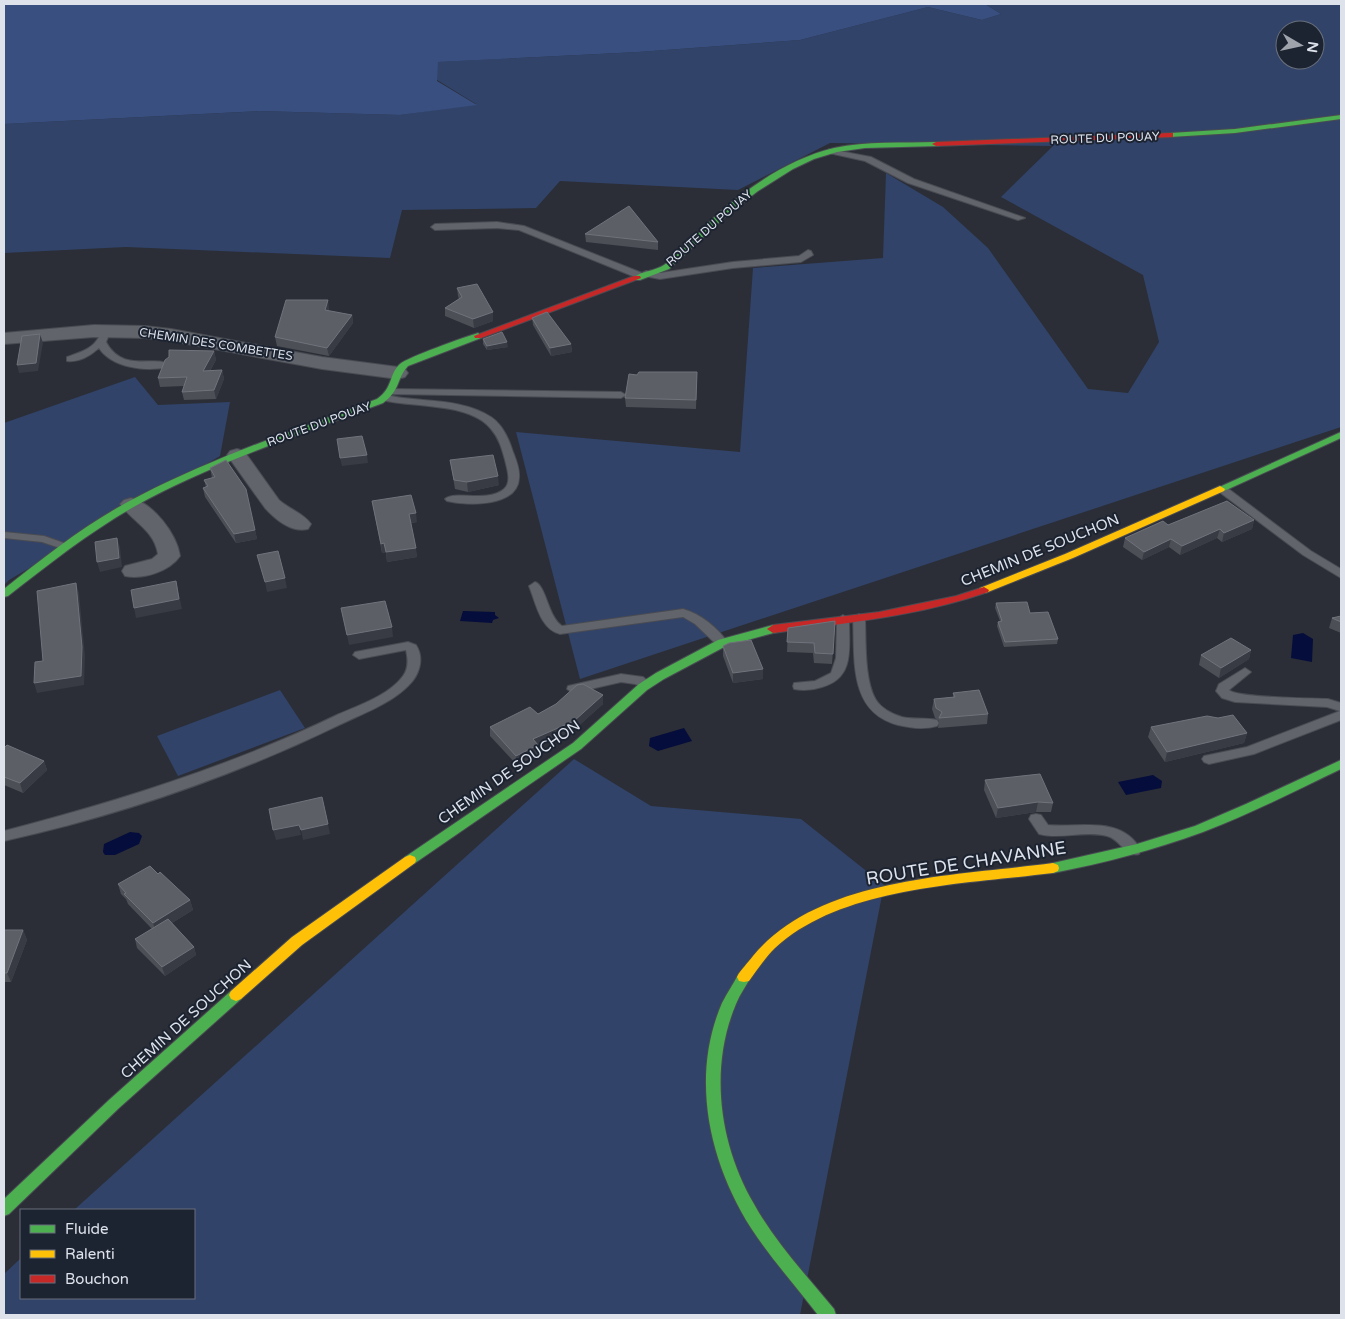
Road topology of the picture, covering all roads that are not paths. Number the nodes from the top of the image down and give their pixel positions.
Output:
1 (1341, 117) edge
2 (832, 151) junction
3 (1021, 218) dead end
4 (435, 227) dead end
5 (808, 253) dead end
6 (643, 275) junction
7 (103, 336) junction
8 (4, 339) edge
9 (71, 359) dead end
10 (164, 365) edge
11 (398, 372) junction
12 (389, 395) junction
13 (622, 395) dead end
14 (1341, 435) edge
15 (237, 455) junction
16 (1222, 489) junction
17 (451, 499) dead end
18 (131, 504) junction
19 (300, 524) dead end
20 (4, 535) edge
21 (64, 546) junction
22 (133, 571) dead end
23 (1341, 574) edge
24 (536, 586) dead end
25 (4, 594) edge
26 (859, 618) junction
27 (843, 619) junction
28 (722, 644) junction
29 (359, 655) dead end
30 (1245, 672) dead end
31 (647, 684) junction
32 (799, 686) dead end
33 (573, 689) edge
34 (1341, 707) edge
35 (1341, 715) edge
36 (932, 723) dead end
37 (1209, 759) dead end
38 (1335, 766) edge
39 (1341, 777) edge
40 (1036, 819) dead end
41 (4, 836) edge
42 (1134, 850) junction
43 (4, 1209) edge
44 (828, 1315) edge

1 - 2 street, ROUTE DU POUAY
2 - 3 lane
2 - 6 street, ROUTE DU POUAY
4 - 6 lane
5 - 6 lane
6 - 11 street, ROUTE DU POUAY
7 - 8 street, CHEMIN DES COMBETTES
7 - 9 lane
7 - 10 lane
7 - 11 street, CHEMIN DES COMBETTES
11 - 12 street
12 - 13 lane
12 - 15 street, ROUTE DU POUAY
12 - 17 lane
14 - 16 street, CHEMIN DE SOUCHON
15 - 18 street, ROUTE DU POUAY
15 - 19 street
16 - 23 lane
16 - 26 street, CHEMIN DE SOUCHON
18 - 21 street, ROUTE DU POUAY
18 - 22 street
20 - 21 lane
21 - 25 street, ROUTE DU POUAY
24 - 28 lane
26 - 27 street, CHEMIN DE SOUCHON
26 - 36 lane
27 - 28 street, CHEMIN DE SOUCHON
27 - 32 lane
28 - 31 street, CHEMIN DE SOUCHON
29 - 41 lane
30 - 34 lane
31 - 33 lane
31 - 43 street, CHEMIN DE SOUCHON
35 - 37 lane
38 - 39 lane
38 - 42 street, ROUTE DE CHAVANNE
40 - 42 lane
42 - 44 street, ROUTE DE CHAVANNE

